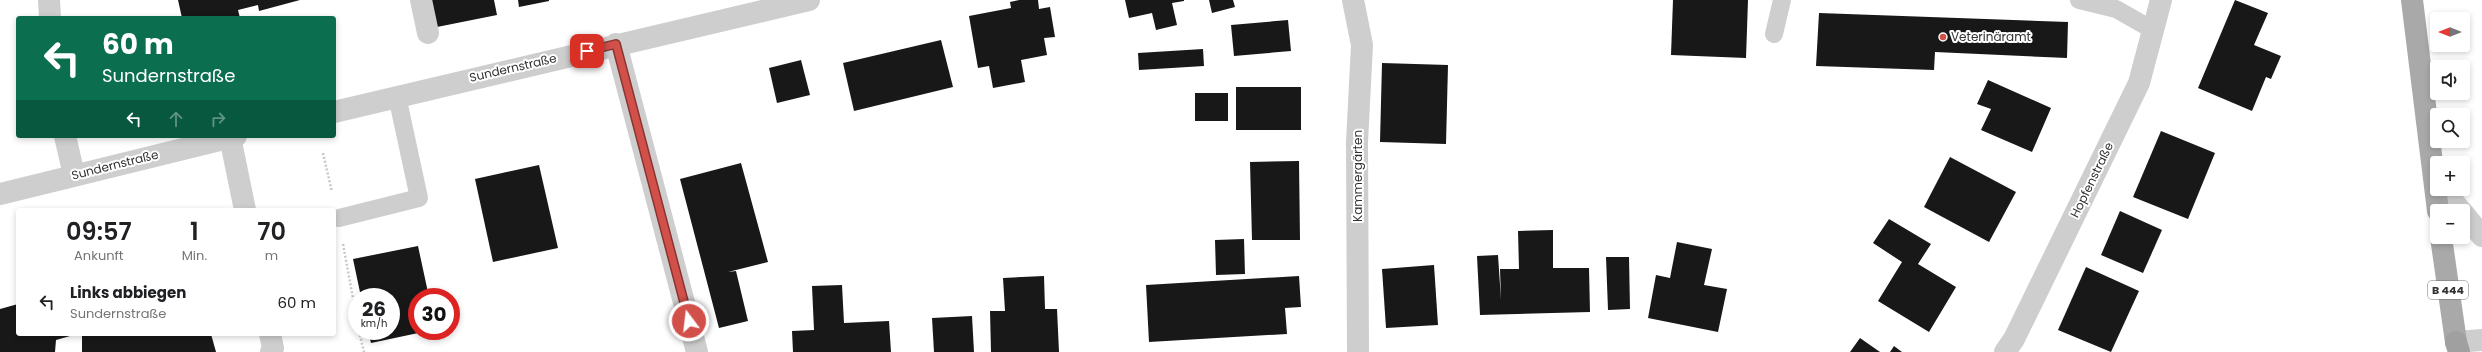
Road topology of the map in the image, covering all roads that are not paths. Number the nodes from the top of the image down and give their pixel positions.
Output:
1 (49, 0) edge
2 (421, 0) edge
3 (809, 0) edge
4 (1353, 0) edge
5 (1782, 0) edge
6 (2079, 0) edge
7 (2161, 0) edge
8 (2412, 0) edge
9 (50, 16) edge
10 (2153, 30) junction
11 (428, 33) dead end
12 (1774, 34) dead end
13 (616, 44) junction
14 (397, 96) junction
15 (336, 111) edge
16 (65, 138) edge
17 (229, 138) edge
18 (233, 138) edge
19 (2434, 156) edge
20 (74, 175) junction
21 (0, 194) edge
22 (2449, 196) edge
23 (2456, 204) edge
24 (245, 208) edge
25 (338, 218) dead end
26 (2470, 222) edge
27 (2482, 236) edge
28 (2442, 244) edge
29 (270, 336) edge
30 (2482, 340) edge
31 (2457, 349) edge
32 (271, 352) edge
33 (697, 352) edge
34 (1358, 352) edge
35 (2005, 352) edge

1 - 9 street
2 - 11 street
3 - 13 street, Sundernstraße
4 - 34 street, Kammergärten
5 - 12 lane
6 - 10 lane
7 - 10 street, Hopfenstraße
8 - 19 main road
10 - 35 street, Hopfenstraße
13 - 14 street, Sundernstraße
13 - 33 street
14 - 15 street, Sundernstraße
14 - 25 lane
16 - 20 street
17 - 20 street, Sundernstraße
18 - 24 street, Sundernstraße
20 - 21 street, Sundernstraße
22 - 23 street
26 - 27 street
28 - 31 main road, B 444
29 - 32 street
30 - 31 street

